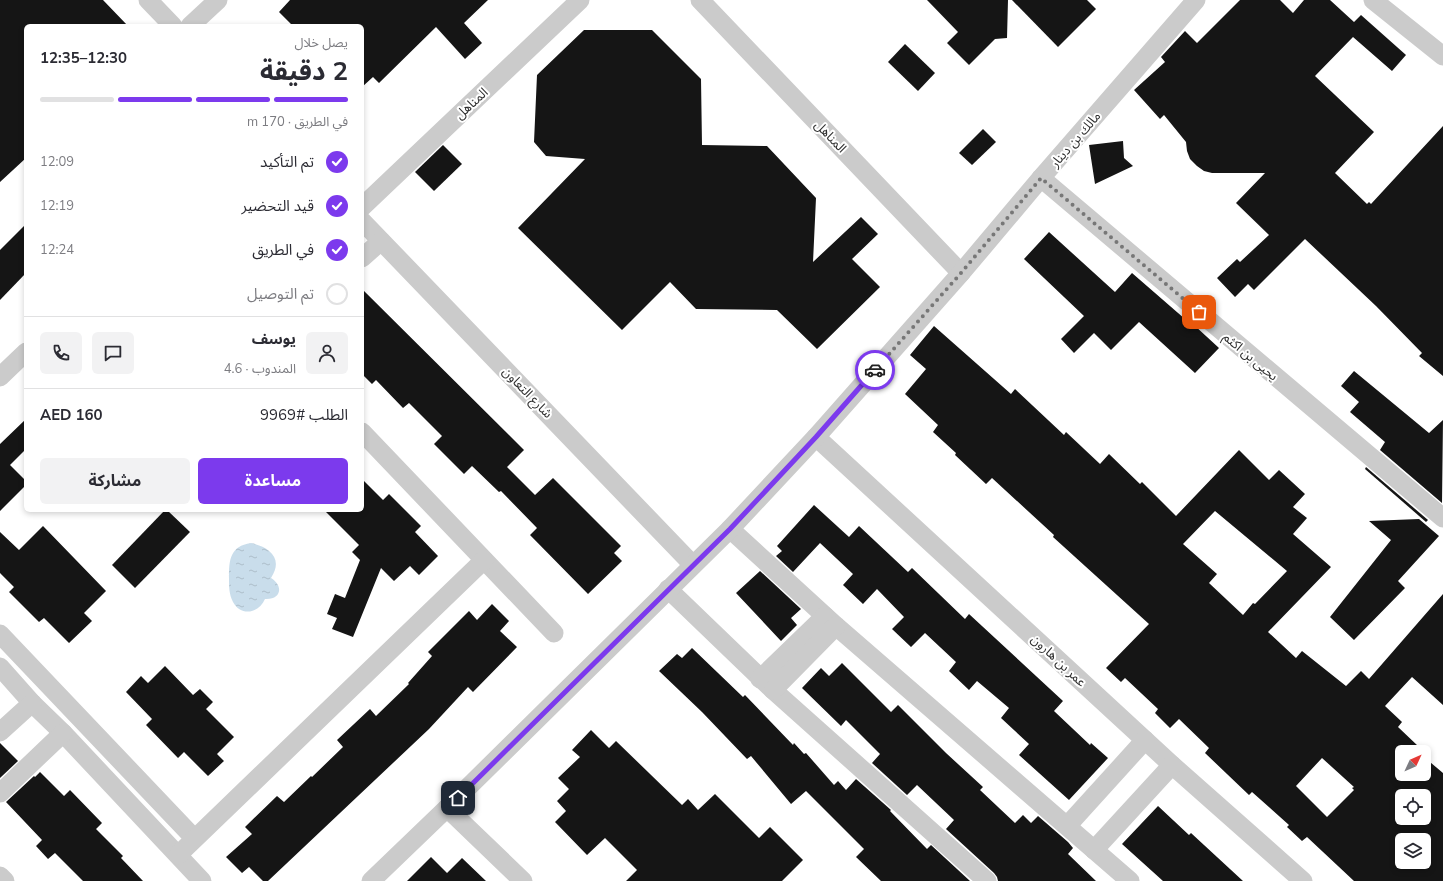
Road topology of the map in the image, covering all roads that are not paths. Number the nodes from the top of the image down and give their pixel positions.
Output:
1 (148, 0) edge
2 (218, 0) edge
3 (580, 0) edge
4 (700, 0) edge
5 (1196, 0) edge
6 (1373, 0) edge
7 (171, 24) edge
8 (192, 24) edge
9 (1443, 56) edge
10 (1041, 178) junction
11 (364, 205) edge
12 (364, 223) edge
13 (381, 241) junction
14 (364, 256) edge
15 (961, 273) junction
16 (24, 354) edge
17 (0, 377) edge
18 (364, 434) edge
19 (816, 437) junction
20 (1443, 518) edge
21 (730, 529) junction
22 (484, 560) junction
23 (693, 565) junction
24 (668, 589) junction
25 (831, 621) junction
26 (554, 633) dead end
27 (0, 634) edge
28 (0, 667) edge
29 (767, 685) junction
30 (32, 703) junction
31 (0, 732) edge
32 (62, 732) junction
33 (1146, 740) junction
34 (1172, 765) junction
35 (0, 793) edge
36 (447, 808) junction
37 (1067, 826) junction
38 (194, 838) junction
39 (1094, 850) junction
40 (178, 855) junction
41 (0, 876) edge
42 (1120, 878) edge
43 (5, 881) edge
44 (202, 881) edge
45 (371, 881) edge
46 (523, 881) edge
47 (987, 881) edge
48 (1303, 881) edge

1 - 7 street
2 - 8 street
3 - 11 street, المناهل
4 - 15 street, المناهل
5 - 10 street, مالك بن دينار
6 - 9 street
10 - 15 street, مالك بن دينار
10 - 20 street, يحيى بن اكثم
12 - 13 street, شارع التعاون
13 - 14 street
13 - 23 street, شارع التعاون
15 - 19 street, مالك بن دينار
16 - 17 street
18 - 22 street
19 - 21 street, مالك بن دينار
19 - 33 street, عمر بن هارون
21 - 23 street, مالك بن دينار
21 - 25 street
22 - 26 street
22 - 38 street
23 - 24 street, مالك بن دينار
24 - 29 street
24 - 36 street, مالك بن دينار
25 - 29 street
25 - 37 street
27 - 38 street
28 - 30 street
29 - 47 street
30 - 31 street
30 - 32 street
32 - 35 street
32 - 40 street
33 - 34 street, عمر بن هارون
33 - 37 street
34 - 39 street
34 - 48 street, عمر بن هارون
36 - 45 street, مالك بن دينار
36 - 46 street
37 - 39 street
38 - 40 street
39 - 42 street
40 - 44 street
41 - 43 street

